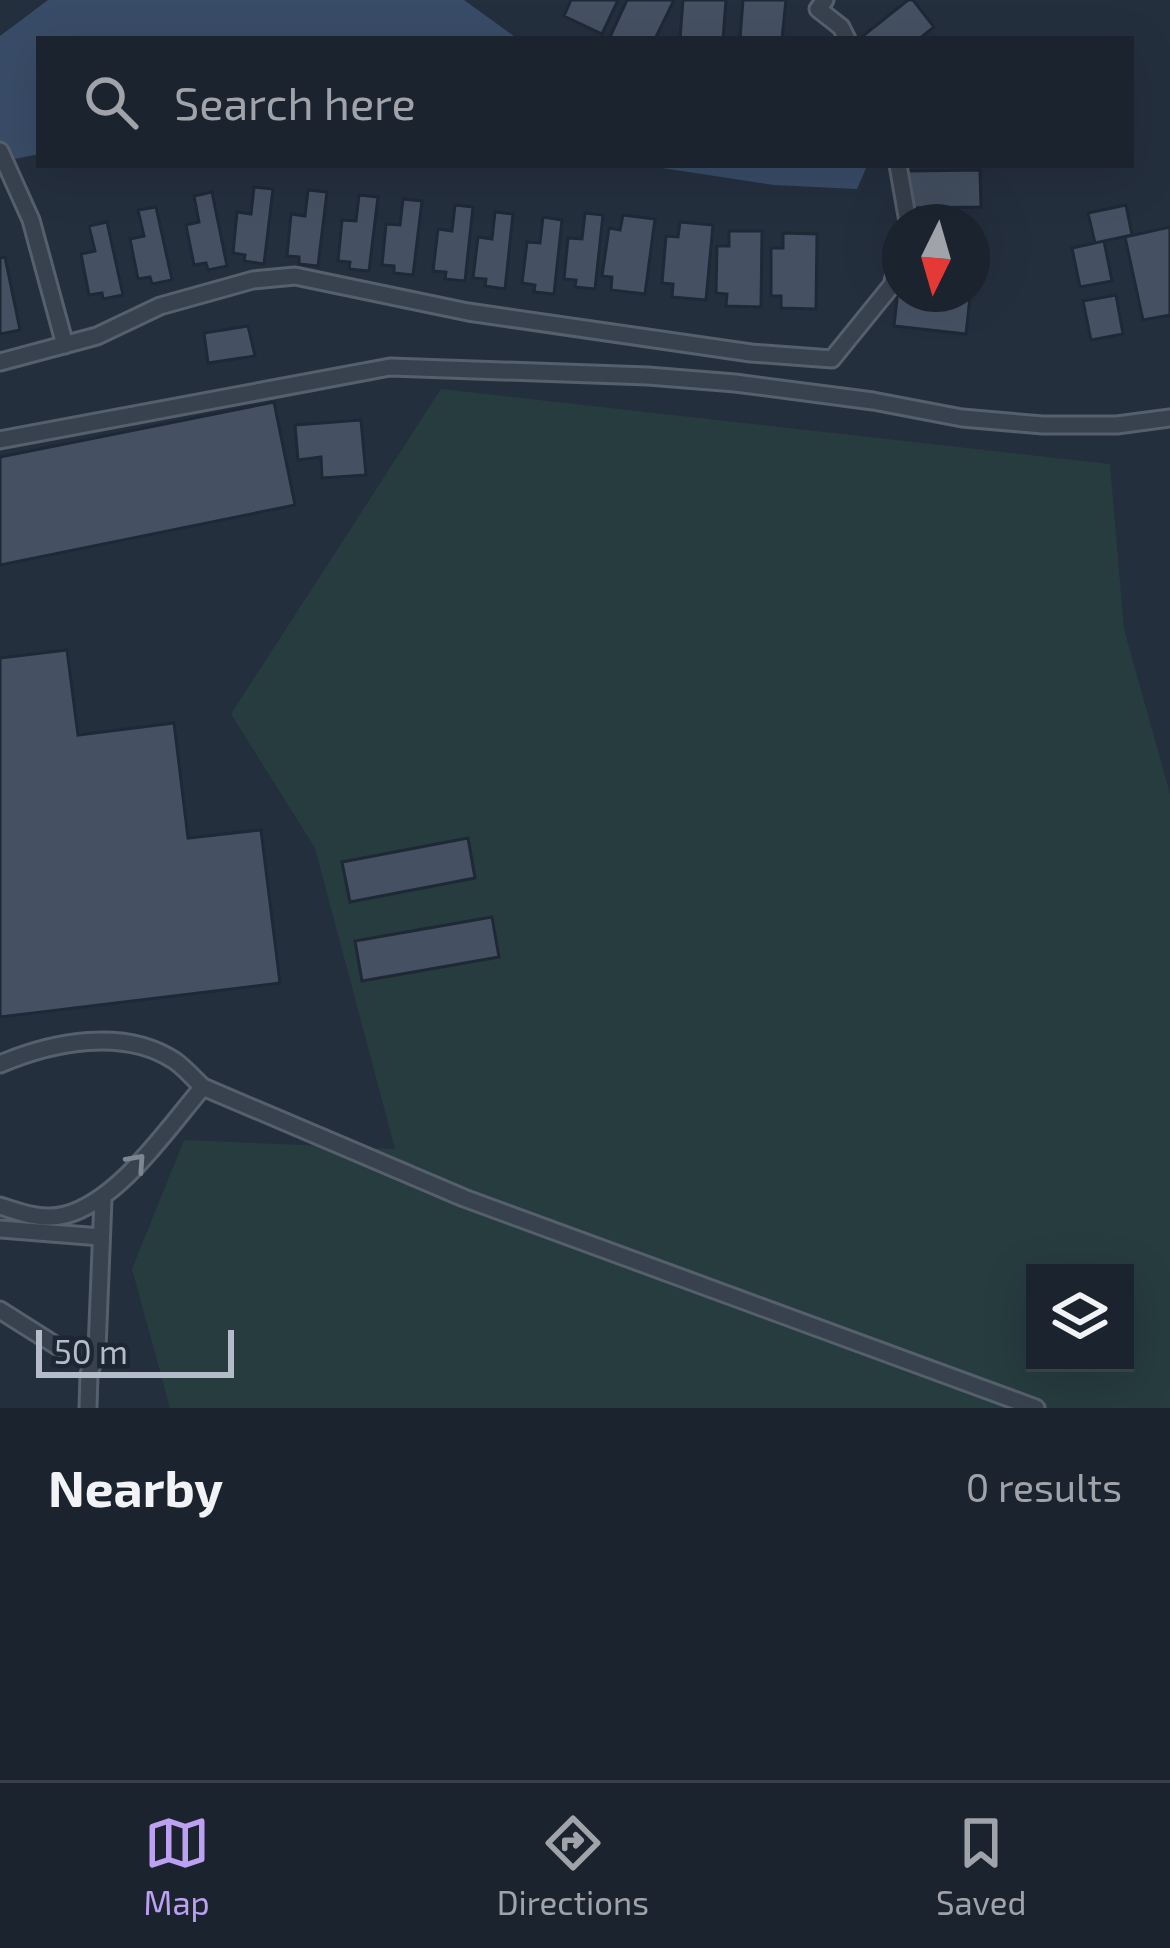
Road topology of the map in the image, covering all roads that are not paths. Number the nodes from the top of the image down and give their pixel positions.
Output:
1 (815, 3) edge
2 (846, 36) edge
3 (3, 156) edge
4 (899, 168) edge
5 (905, 204) edge
6 (882, 298) edge
7 (65, 345) junction
8 (0, 362) edge
9 (1170, 418) edge
10 (0, 440) edge
11 (0, 1064) edge
12 (203, 1087) junction
13 (103, 1199) junction
14 (0, 1206) edge
15 (0, 1229) edge
16 (101, 1237) junction
17 (0, 1310) edge
18 (94, 1360) junction
19 (88, 1408) edge
20 (1036, 1408) edge

1 - 2 lane
3 - 7 lane
4 - 5 lane
6 - 7 lane
7 - 8 lane
9 - 10 lane
11 - 12 lane
13 -> 12 lane
12 - 20 lane
13 - 14 lane
13 - 16 lane
15 - 16 lane
16 - 18 lane
17 - 18 lane
18 - 19 lane

